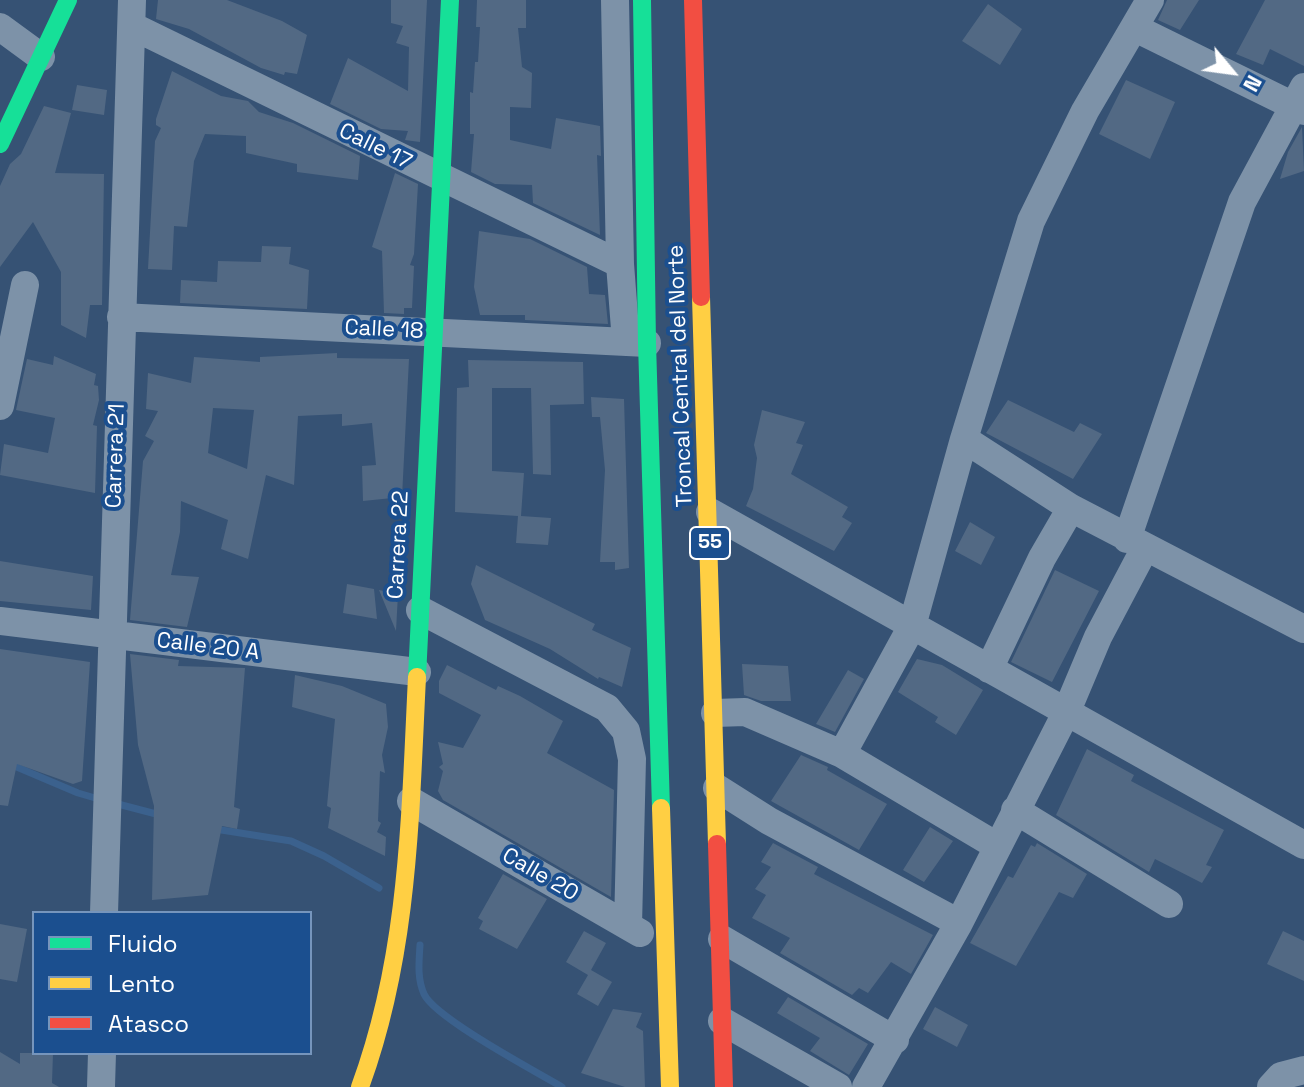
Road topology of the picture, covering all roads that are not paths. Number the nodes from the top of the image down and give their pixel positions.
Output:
1 (68, 0) edge
2 (450, 0) edge
3 (615, 0) edge
4 (642, 0) edge
5 (693, 0) edge
6 (712, 0) edge
7 (1150, 0) edge
8 (132, 13) edge
9 (0, 27) edge
10 (1135, 28) junction
11 (695, 42) junction
12 (41, 57) junction
13 (1301, 102) edge
14 (0, 144) edge
15 (441, 179) junction
16 (620, 264) junction
17 (25, 285) dead end
18 (121, 317) junction
19 (434, 332) junction
20 (637, 342) junction
21 (0, 406) edge
22 (964, 439) junction
23 (1071, 508) junction
24 (710, 512) junction
25 (1136, 543) junction
26 (420, 610) junction
27 (0, 621) edge
28 (912, 626) junction
29 (1304, 629) edge
30 (110, 635) junction
31 (989, 669) junction
32 (417, 672) junction
33 (715, 713) junction
34 (1066, 713) junction
35 (842, 754) junction
36 (717, 788) junction
37 (411, 801) junction
38 (1015, 810) junction
39 (1304, 845) edge
40 (997, 846) junction
41 (1169, 904) dead end
42 (104, 911) edge
43 (959, 923) junction
44 (628, 926) junction
45 (722, 939) junction
46 (668, 950) junction
47 (722, 1021) junction
48 (895, 1040) junction
49 (102, 1055) edge
50 (1304, 1070) edge
51 (101, 1087) edge
52 (360, 1087) edge
53 (670, 1087) edge
54 (724, 1087) edge
55 (838, 1087) edge
56 (866, 1087) edge
57 (1271, 1087) edge

1 - 12 main road
2 - 15 main road, Carrera 22
3 - 16 street
4 - 20 main road, Troncal Central del Norte
5 - 11 main road, Troncal Central del Norte / 55
6 - 11 street
7 - 10 street
8 - 15 street, Calle 17
8 - 18 street, Carrera 21
9 - 12 street
10 - 13 street
10 - 22 street
11 - 24 main road, Troncal Central del Norte / 55
12 - 14 main road
13 - 25 street
15 - 16 street, Calle 17
15 - 19 main road, Carrera 22
16 - 20 street
17 - 21 street
18 - 19 street, Calle 18
18 - 30 street, Carrera 21
19 - 20 street, Calle 18
19 - 26 main road, Carrera 22
20 - 46 main road, Troncal Central del Norte
22 - 23 street
22 - 28 street
23 - 25 street
23 - 31 street
24 - 28 street
24 - 33 main road, Troncal Central del Norte / 55
25 - 29 street
25 - 34 street
26 - 32 main road, Carrera 22
26 - 44 street
27 - 30 street, Calle 20 A
28 - 31 street
28 - 35 street
30 - 32 street, Calle 20 A
30 - 42 street, Carrera 21
31 - 34 street
32 - 37 main road, Carrera 22
33 - 35 street
33 - 36 main road, Troncal Central del Norte / 55
34 - 38 street
34 - 39 street
35 - 40 street
36 - 43 street
36 - 45 main road, Troncal Central del Norte / 55
37 - 44 street, Calle 20
37 - 52 main road, Carrera 22
38 - 40 street
38 - 41 street
40 - 43 street
43 - 48 street
44 - 46 street, Calle 20
45 - 47 main road, Troncal Central del Norte / 55
45 - 48 street
46 - 53 main road, Troncal Central del Norte
47 - 54 main road, Troncal Central del Norte / 55
47 - 55 street
48 - 56 street
49 - 51 street
50 - 57 street

